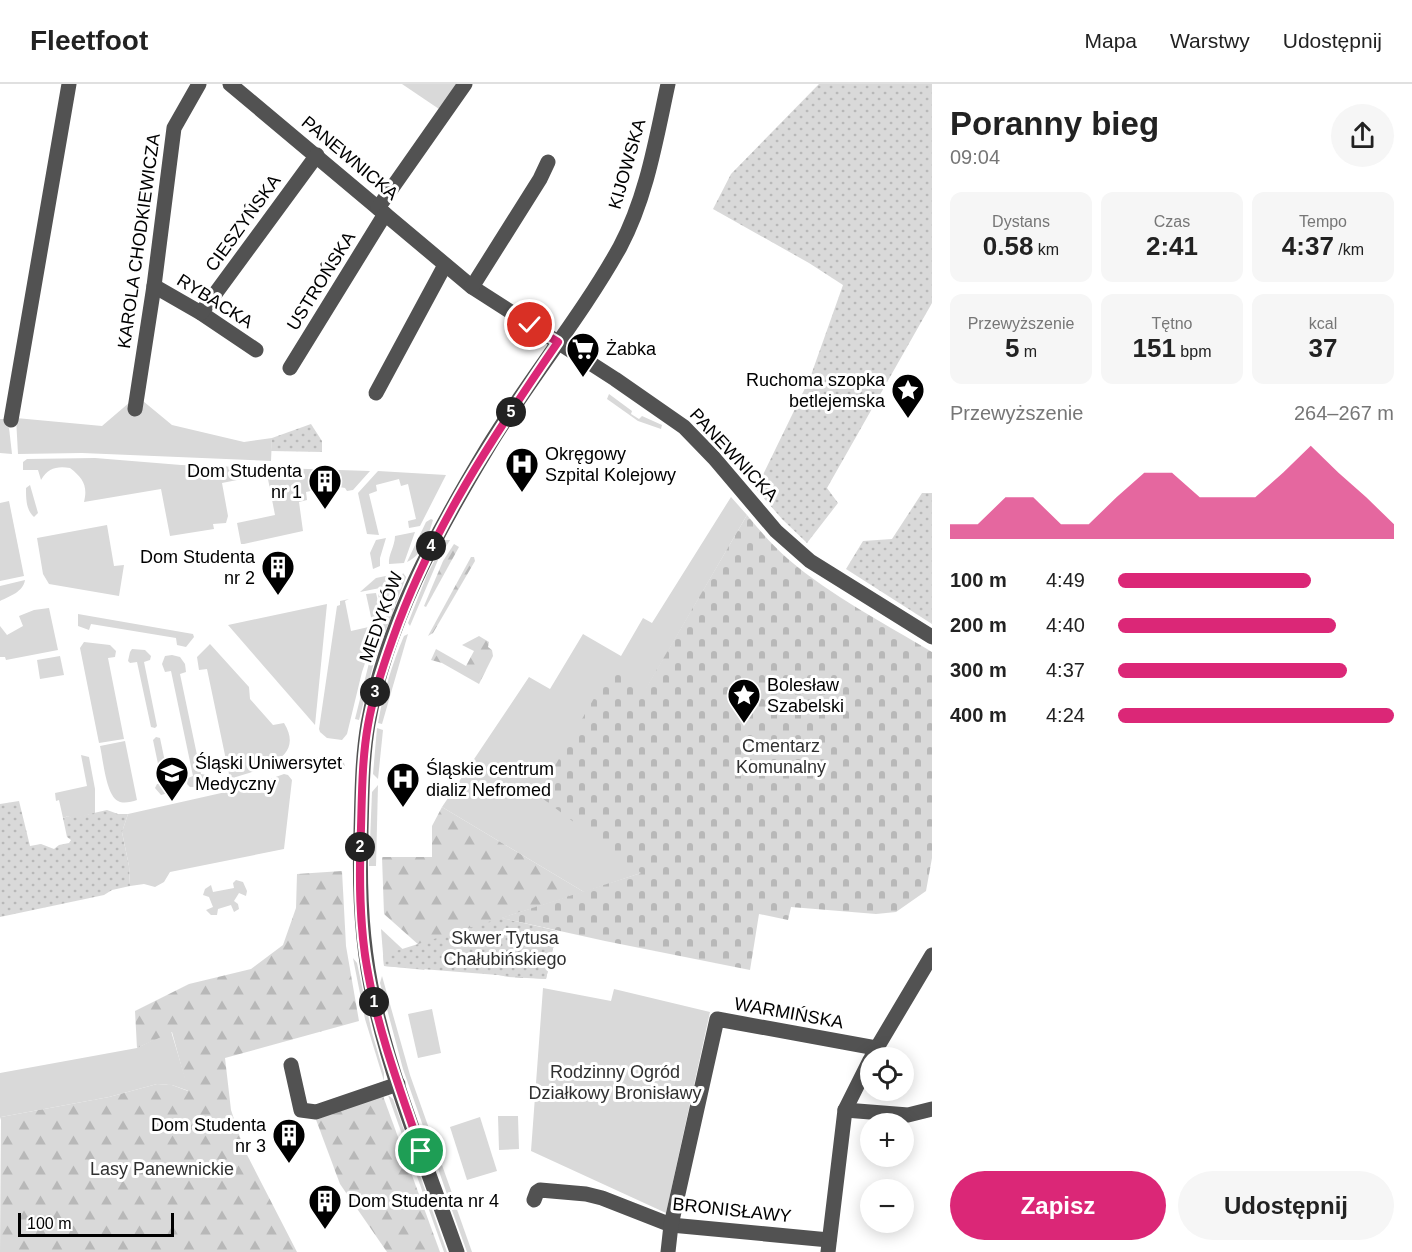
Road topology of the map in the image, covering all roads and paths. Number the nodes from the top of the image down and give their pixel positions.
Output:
1 (69, 84) edge
2 (199, 84) edge
3 (230, 84) edge
4 (465, 84) edge
5 (668, 84) edge
6 (317, 155) junction
7 (548, 162) dead end
8 (382, 211) junction
9 (445, 265) junction
10 (154, 286) junction
11 (472, 287) junction
12 (201, 313) junction
13 (558, 342) junction
14 (256, 350) dead end
15 (290, 368) dead end
16 (376, 393) dead end
17 (135, 410) dead end
18 (11, 420) dead end
19 (932, 637) edge
20 (932, 955) edge
21 (877, 1047) edge
22 (860, 1052) edge
23 (291, 1065) dead end
24 (860, 1079) edge
25 (398, 1084) junction
26 (932, 1108) edge
27 (845, 1110) junction
28 (534, 1200) dead end
29 (671, 1225) junction
30 (829, 1246) edge
31 (457, 1252) edge
32 (668, 1252) edge

1 - 18 street
2 - 10 street, KAROLA CHODKIEWICZA
3 - 6 street, PANEWNICKA
4 - 8 street, USTROŃSKA
5 - 13 street, KIJOWSKA
6 - 8 street, PANEWNICKA
6 - 12 street, CIESZYŃSKA
7 - 11 street
8 - 9 street, PANEWNICKA
8 - 15 street, USTROŃSKA
9 - 11 street, PANEWNICKA
9 - 16 street
10 - 12 street, RYBACKA
10 - 17 street, KAROLA CHODKIEWICZA
11 - 13 street, PANEWNICKA
12 - 14 street, RYBACKA
13 - 19 street, PANEWNICKA
13 - 25 street, MEDYKÓW
20 - 21 street, BRONISŁAWY
22 - 29 street, WARMIŃSKA
23 - 25 street
24 - 27 street, BRONISŁAWY
25 - 31 street, MEDYKÓW
26 - 27 street
27 - 30 street, BRONISŁAWY
28 - 29 street, BRONISŁAWY
29 - 30 street, BRONISŁAWY
29 - 32 street, WARMIŃSKA

